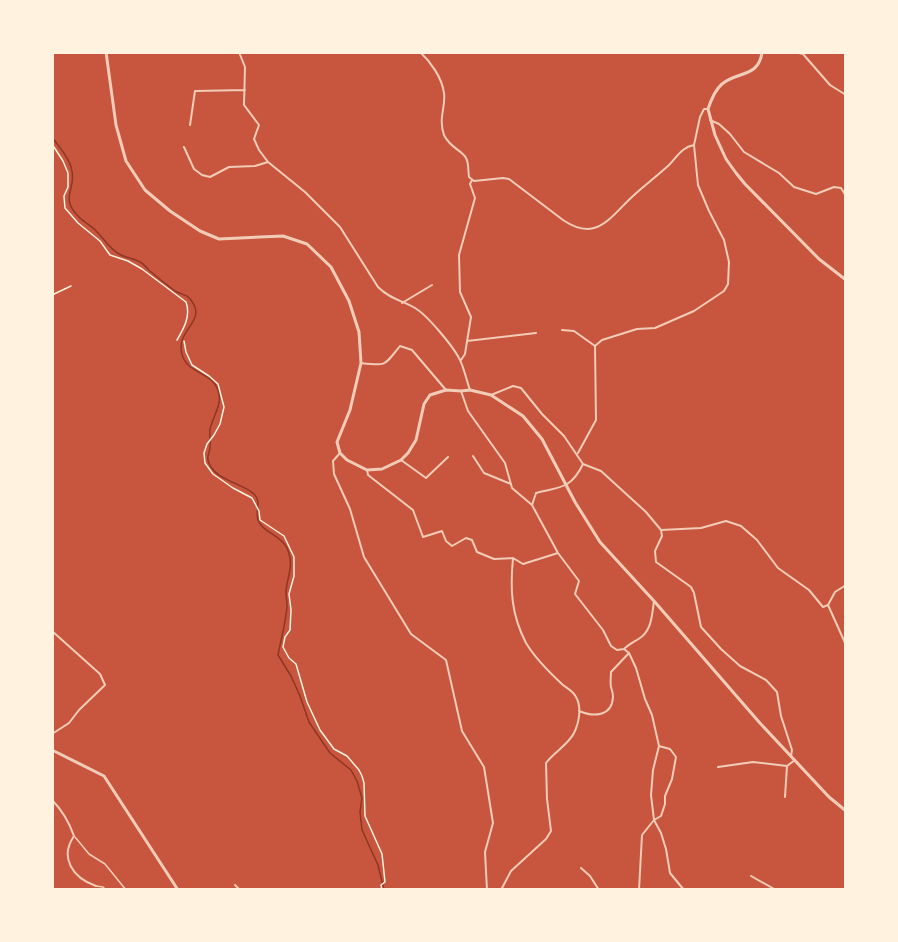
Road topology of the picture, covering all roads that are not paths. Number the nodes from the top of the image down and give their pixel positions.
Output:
1 (106, 52) edge
2 (239, 52) edge
3 (420, 52) edge
4 (762, 52) edge
5 (795, 52) edge
6 (803, 53) edge
7 (244, 90) junction
8 (846, 95) edge
9 (708, 109) junction
10 (711, 120) junction
11 (190, 124) dead end
12 (694, 145) junction
13 (184, 147) dead end
14 (268, 162) junction
15 (472, 180) junction
16 (846, 196) edge
17 (846, 271) edge
18 (845, 280) edge
19 (432, 285) dead end
20 (402, 303) junction
21 (562, 330) dead end
22 (536, 333) dead end
23 (467, 341) junction
24 (596, 346) junction
25 (461, 360) junction
26 (361, 363) junction
27 (446, 390) junction
28 (470, 390) junction
29 (461, 391) junction
30 (491, 395) junction
31 (340, 453) junction
32 (577, 453) junction
33 (473, 456) dead end
34 (448, 457) dead end
35 (401, 460) junction
36 (584, 464) junction
37 (368, 470) junction
38 (511, 484) junction
39 (566, 486) junction
40 (532, 505) junction
41 (661, 530) junction
42 (558, 553) junction
43 (513, 558) junction
44 (846, 585) edge
45 (654, 601) junction
46 (828, 605) junction
47 (52, 630) edge
48 (846, 645) edge
49 (624, 649) junction
50 (628, 653) junction
51 (579, 711) junction
52 (52, 734) edge
53 (659, 746) junction
54 (52, 750) edge
55 (791, 756) junction
56 (795, 760) junction
57 (787, 766) junction
58 (718, 767) dead end
59 (785, 797) dead end
60 (52, 800) edge
61 (846, 811) edge
62 (654, 820) junction
63 (74, 836) junction
64 (581, 868) dead end
65 (751, 876) dead end
66 (235, 885) dead end
67 (96, 886) joint
68 (106, 890) edge
69 (126, 890) edge
70 (178, 890) edge
71 (240, 890) edge
72 (487, 890) edge
73 (501, 890) edge
74 (599, 890) edge
75 (639, 890) edge
76 (684, 890) edge
77 (776, 890) edge

1 - 26 street
2 - 7 street
3 - 15 street
4 - 9 street
5 - 6 street
6 - 8 street
7 - 11 street
7 - 14 street
9 - 10 street
9 - 12 street
10 - 16 street
10 - 18 street
12 - 15 street
12 - 24 street
13 - 14 street
14 - 20 street
15 - 23 street
17 - 18 street
19 - 20 street
20 - 25 street
21 - 24 street
22 - 23 street
23 - 25 street
24 - 32 street
25 - 28 street
26 - 27 street
26 - 31 street
27 - 29 street
27 - 35 street
28 - 29 street
28 - 30 street
29 - 38 street
30 - 32 street
30 - 39 street
31 - 37 street
31 - 72 street
32 - 36 street
33 - 38 street
34 - 35 street
35 - 37 street
36 - 39 street
36 - 41 street
37 - 43 street
38 - 40 street
39 - 40 street
39 - 45 street
40 - 42 street
41 - 46 street
41 - 55 street
42 - 43 street
42 - 49 street
43 - 51 street
44 - 46 street
45 - 49 street
45 - 55 street
46 - 48 street
47 - 52 street
49 - 50 street
50 - 51 street
50 - 53 street
51 - 73 street
53 - 62 street
53 - 62 street
54 - 70 street
55 - 56 street
56 - 57 street
56 - 61 street
57 - 58 street
57 - 59 street
60 - 63 street
62 - 75 street
62 - 76 street
63 - 67 street
63 - 69 street
64 - 74 street
65 - 77 street
66 - 71 street
67 - 68 street

